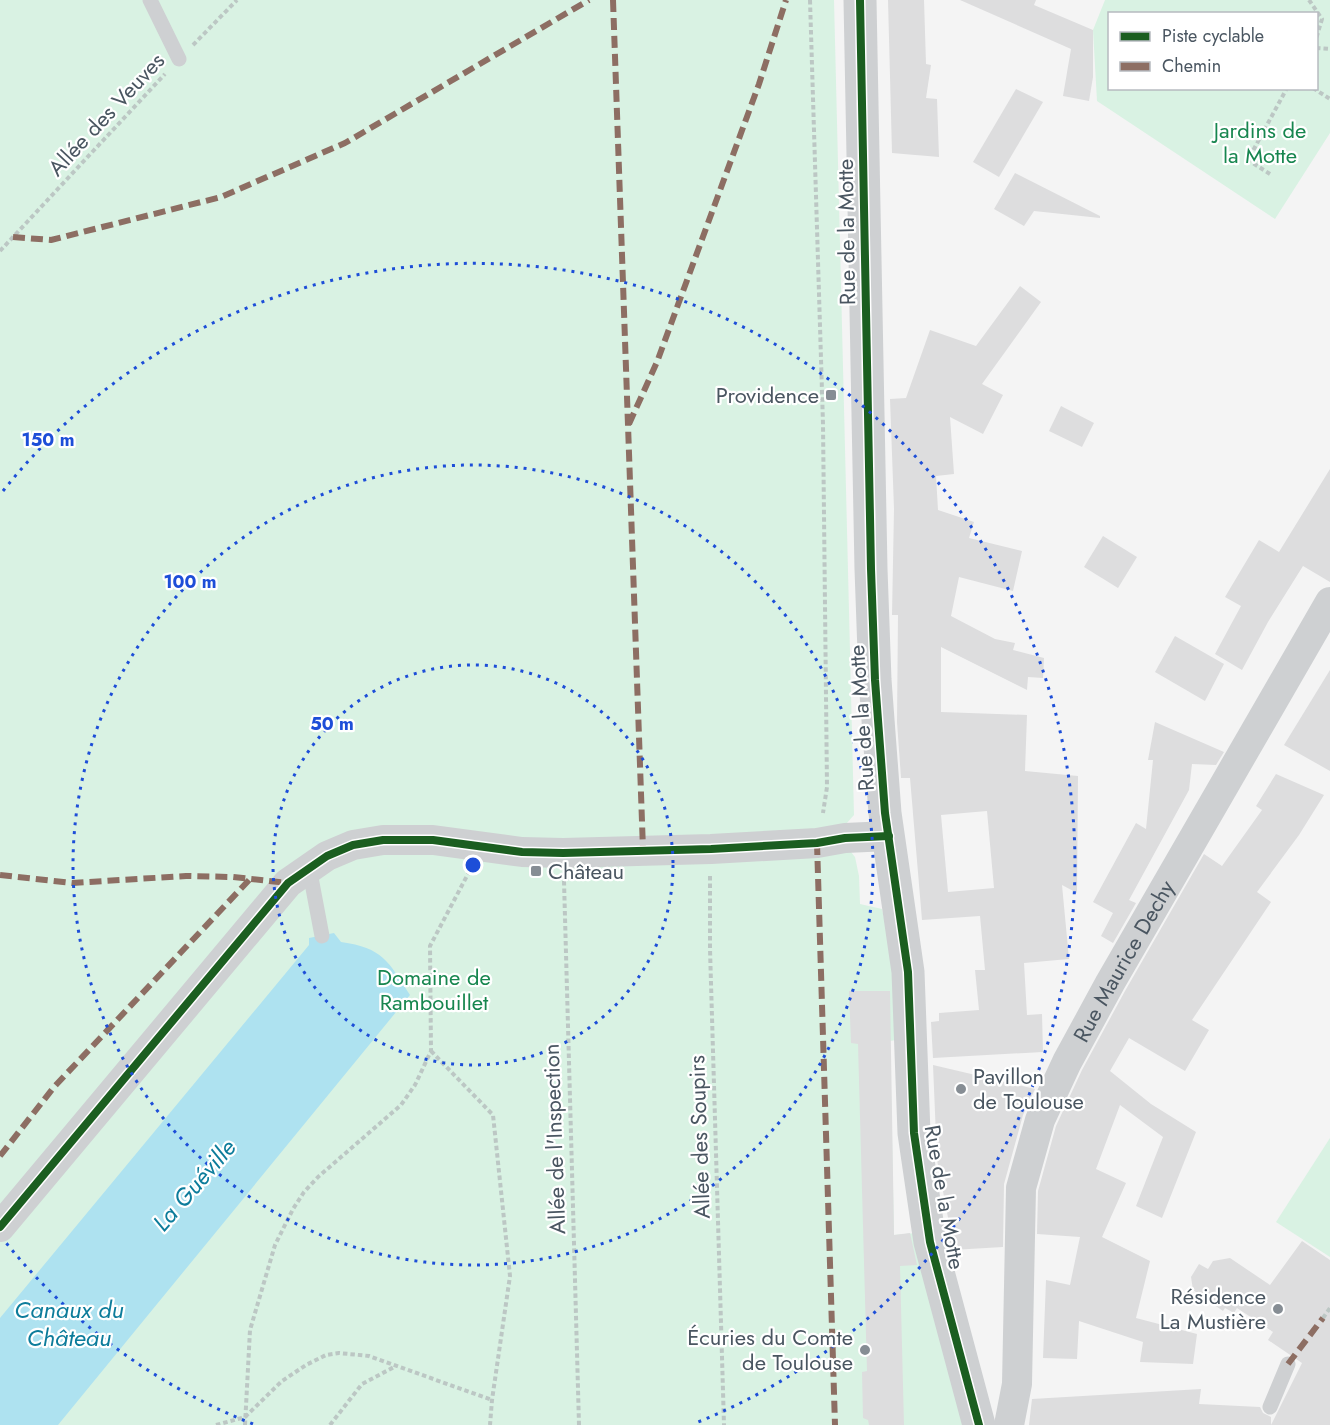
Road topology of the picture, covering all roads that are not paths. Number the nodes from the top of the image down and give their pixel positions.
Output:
1 (150, 0) edge
2 (860, 0) edge
3 (179, 59) road end
4 (1328, 611) edge
5 (889, 836) junction
6 (309, 867) junction
7 (322, 936) dead end
8 (0, 1227) edge
9 (1288, 1364) dead end
10 (1269, 1407) dead end
11 (979, 1425) edge
12 (1009, 1425) edge

1 - 3 lane
2 - 5 street, Rue de la Motte
4 - 12 street, Rue Maurice Dechy
5 - 6 street
5 - 11 street, Rue de la Motte
6 - 7 lane
6 - 8 street
9 - 10 lane

